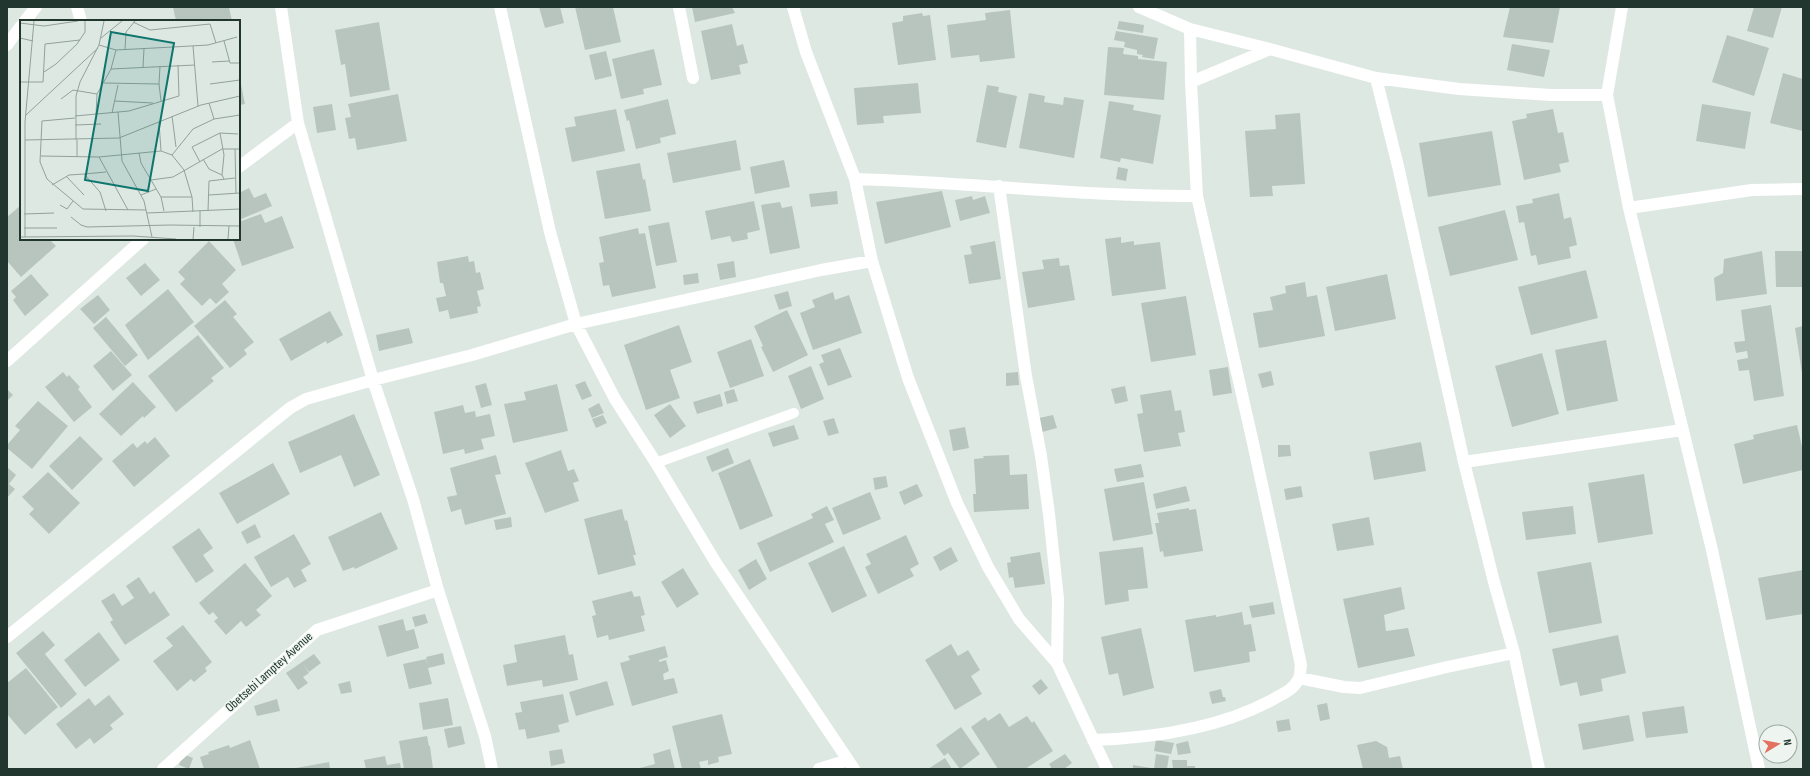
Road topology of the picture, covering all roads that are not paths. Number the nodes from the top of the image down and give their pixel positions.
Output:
1 (36, 7) edge
2 (77, 7) edge
3 (281, 7) edge
4 (500, 7) edge
5 (679, 7) edge
6 (793, 7) edge
7 (1139, 7) edge
8 (1622, 7) edge
9 (26, 20) edge
10 (81, 20) edge
11 (20, 27) edge
12 (1190, 29) junction
13 (7, 45) edge
14 (1270, 48) junction
15 (693, 78) dead end
16 (1376, 78) junction
17 (1191, 82) junction
18 (1607, 95) junction
19 (298, 123) junction
20 (240, 166) edge
21 (855, 179) junction
22 (999, 186) junction
23 (1803, 189) edge
24 (1197, 196) junction
25 (1630, 208) junction
26 (141, 240) edge
27 (872, 261) junction
28 (576, 324) junction
29 (7, 361) edge
30 (373, 380) junction
31 (794, 413) dead end
32 (1682, 430) junction
33 (656, 462) junction
34 (1464, 462) junction
35 (438, 590) junction
36 (7, 637) edge
37 (1514, 653) junction
38 (1057, 663) junction
39 (1299, 678) junction
40 (1093, 740) junction
41 (851, 764) edge
42 (163, 769) edge
43 (492, 769) edge
44 (819, 769) edge
45 (1107, 769) edge
46 (1539, 769) edge
47 (1759, 769) edge

1 - 9 street
2 - 10 street
3 - 19 street
4 - 28 street
5 - 15 street
6 - 21 street
7 - 12 street
8 - 18 street
11 - 13 street
12 - 14 street
12 - 17 street
14 - 16 street
14 - 17 street
16 - 18 street
16 - 34 street
17 - 24 street
18 - 25 street
19 - 20 street
19 - 30 street
21 - 22 street
21 - 27 street
22 - 24 street
22 - 38 street
23 - 25 street
24 - 39 street
25 - 32 street
26 - 29 street
27 - 28 street
27 - 38 street
28 - 30 street
28 - 33 street
30 - 35 street
30 - 36 street
31 - 33 lane
32 - 34 street
32 - 47 street
33 - 41 street
34 - 37 street
35 - 42 street, Obetsebi Lamptey Avenue
35 - 43 street
37 - 39 street
37 - 46 street
38 - 40 street
39 - 40 street
40 - 45 street
41 - 44 street

